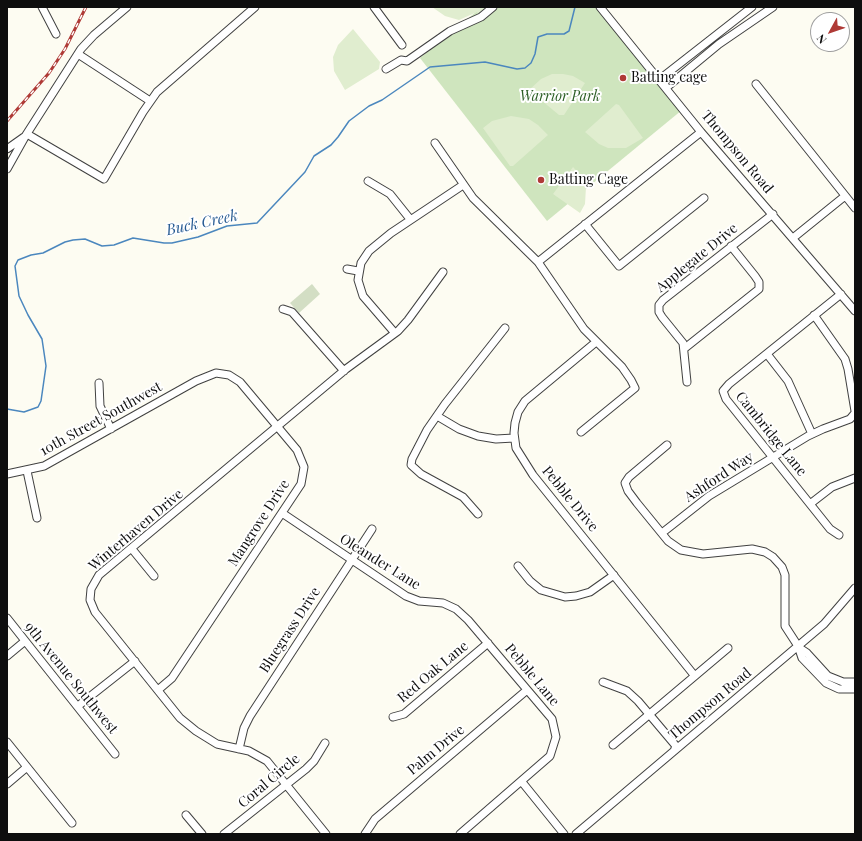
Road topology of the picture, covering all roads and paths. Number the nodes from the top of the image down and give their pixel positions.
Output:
1 (42, 7) edge
2 (127, 7) edge
3 (374, 7) edge
4 (494, 7) edge
5 (600, 7) edge
6 (752, 7) edge
7 (773, 7) edge
8 (252, 8) edge
9 (56, 34) dead end
10 (402, 45) dead end
11 (78, 54) junction
12 (386, 69) dead end
13 (660, 79) junction
14 (756, 84) dead end
15 (666, 87) junction
16 (150, 101) junction
17 (702, 132) junction
18 (26, 134) junction
19 (435, 143) dead end
20 (7, 149) edge
21 (7, 169) edge
22 (368, 181) dead end
23 (463, 185) junction
24 (845, 196) junction
25 (704, 198) dead end
26 (855, 208) edge
27 (772, 214) junction
28 (410, 219) junction
29 (585, 224) junction
30 (793, 238) junction
31 (731, 246) junction
32 (538, 262) junction
33 (347, 269) dead end
34 (358, 271) junction
35 (443, 272) dead end
36 (841, 294) junction
37 (284, 309) dead end
38 (855, 312) edge
39 (814, 315) junction
40 (505, 328) dead end
41 (394, 332) junction
42 (596, 342) junction
43 (685, 348) junction
44 (767, 354) junction
45 (344, 371) junction
46 (204, 377) joint
47 (687, 382) dead end
48 (99, 383) dead end
49 (855, 412) edge
50 (437, 416) junction
51 (278, 427) junction
52 (111, 429) junction
53 (581, 432) dead end
54 (812, 434) junction
55 (514, 438) junction
56 (667, 446) dead end
57 (772, 458) junction
58 (27, 471) junction
59 (7, 474) edge
60 (855, 478) edge
61 (810, 504) junction
62 (282, 513) junction
63 (478, 514) dead end
64 (37, 518) dead end
65 (372, 529) dead end
66 (662, 533) junction
67 (839, 535) dead end
68 (132, 549) junction
69 (352, 560) junction
70 (518, 566) dead end
71 (614, 575) junction
72 (154, 576) dead end
73 (855, 588) edge
74 (7, 618) edge
75 (468, 620) joint
76 (25, 640) junction
77 (488, 643) junction
78 (798, 646) junction
79 (728, 648) dead end
80 (7, 656) edge
81 (134, 661) junction
82 (694, 676) junction
83 (603, 682) dead end
84 (855, 682) edge
85 (855, 689) edge
86 (158, 690) junction
87 (528, 690) junction
88 (78, 706) junction
89 (649, 714) junction
90 (393, 717) dead end
91 (7, 742) edge
92 (325, 743) dead end
93 (613, 745) dead end
94 (239, 749) junction
95 (674, 751) junction
96 (115, 754) dead end
97 (27, 767) junction
98 (522, 782) junction
99 (7, 784) edge
100 (287, 784) junction
101 (186, 815) dead end
102 (72, 823) dead end
103 (202, 834) edge
104 (224, 834) edge
105 (326, 834) edge
106 (365, 834) edge
107 (460, 834) edge
108 (564, 834) edge
109 (576, 834) edge

1 - 9 street
2 - 11 street
3 - 10 street
4 - 12 street
5 - 13 street, Thompson Road
6 - 13 street
7 - 15 street
8 - 16 street
11 - 16 street
11 - 18 street
13 - 15 street, Thompson Road
14 - 24 street
15 - 17 street, Thompson Road
16 - 18 street
17 - 27 street, Thompson Road
17 - 29 street
18 - 20 street
18 - 21 street
19 - 23 street
22 - 28 street
23 - 28 street
23 - 32 street
24 - 26 street
24 - 30 street
25 - 29 street
27 - 30 street, Thompson Road
27 - 31 street, Applegate Drive
28 - 34 street
29 - 32 street
30 - 36 street, Thompson Road
31 - 43 street, Applegate Drive
31 - 43 street
32 - 42 street
33 - 34 street
34 - 41 street
35 - 41 street, Winterhaven Drive
36 - 38 street, Thompson Road
36 - 39 street, Cambridge Lane
37 - 45 street
39 - 44 street, Cambridge Lane
39 - 49 street, Ashford Way
40 - 50 street
41 - 45 street, Winterhaven Drive
42 - 53 street
42 - 55 street, Pebble Drive
43 - 47 street
44 - 54 street
44 - 57 street, Cambridge Lane
45 - 51 street, Winterhaven Drive
46 - 51 street, Mangrove Drive
46 - 52 street, 10th Street Southwest
48 - 52 street
49 - 54 street, Ashford Way
50 - 55 street
50 - 63 street
51 - 62 street, Mangrove Drive
51 - 68 street, Winterhaven Drive
52 - 58 street, 10th Street Southwest
54 - 57 street, Ashford Way
55 - 71 street, Pebble Drive
56 - 66 street
57 - 61 street, Cambridge Lane
57 - 66 street, Ashford Way
58 - 59 street, 10th Street Southwest
58 - 64 street
60 - 61 street
61 - 67 street, Cambridge Lane
62 - 69 street, Oleander Lane
62 - 86 street, Mangrove Drive
65 - 69 street, Bluegrass Drive
66 - 78 street
68 - 72 street
68 - 81 street, Winterhaven Drive
69 - 75 street, Oleander Lane
69 - 94 street, Bluegrass Drive
70 - 71 street
71 - 82 street, Pebble Drive
73 - 78 street, Thompson Road
74 - 76 street, 9th Avenue Southwest
75 - 77 street, Pebble Lane
76 - 80 street
76 - 88 street, 9th Avenue Southwest
77 - 87 street, Pebble Lane
77 - 90 street, Red Oak Lane
78 - 84 street
78 - 85 street
78 - 95 street, Thompson Road
79 - 82 street
81 - 86 street, Winterhaven Drive
81 - 88 street
82 - 89 street
83 - 89 street
86 - 94 street, Winterhaven Drive
87 - 98 street, Pebble Lane
87 - 106 street, Palm Drive
88 - 96 street, 9th Avenue Southwest
89 - 93 street
89 - 95 street
91 - 97 street
92 - 100 street, Coral Circle
94 - 100 street, Winterhaven Drive
95 - 109 street, Thompson Road
97 - 99 street
97 - 102 street
98 - 107 street, Pebble Lane
98 - 108 street
100 - 104 street, Coral Circle
100 - 105 street, Winterhaven Drive
101 - 103 street

